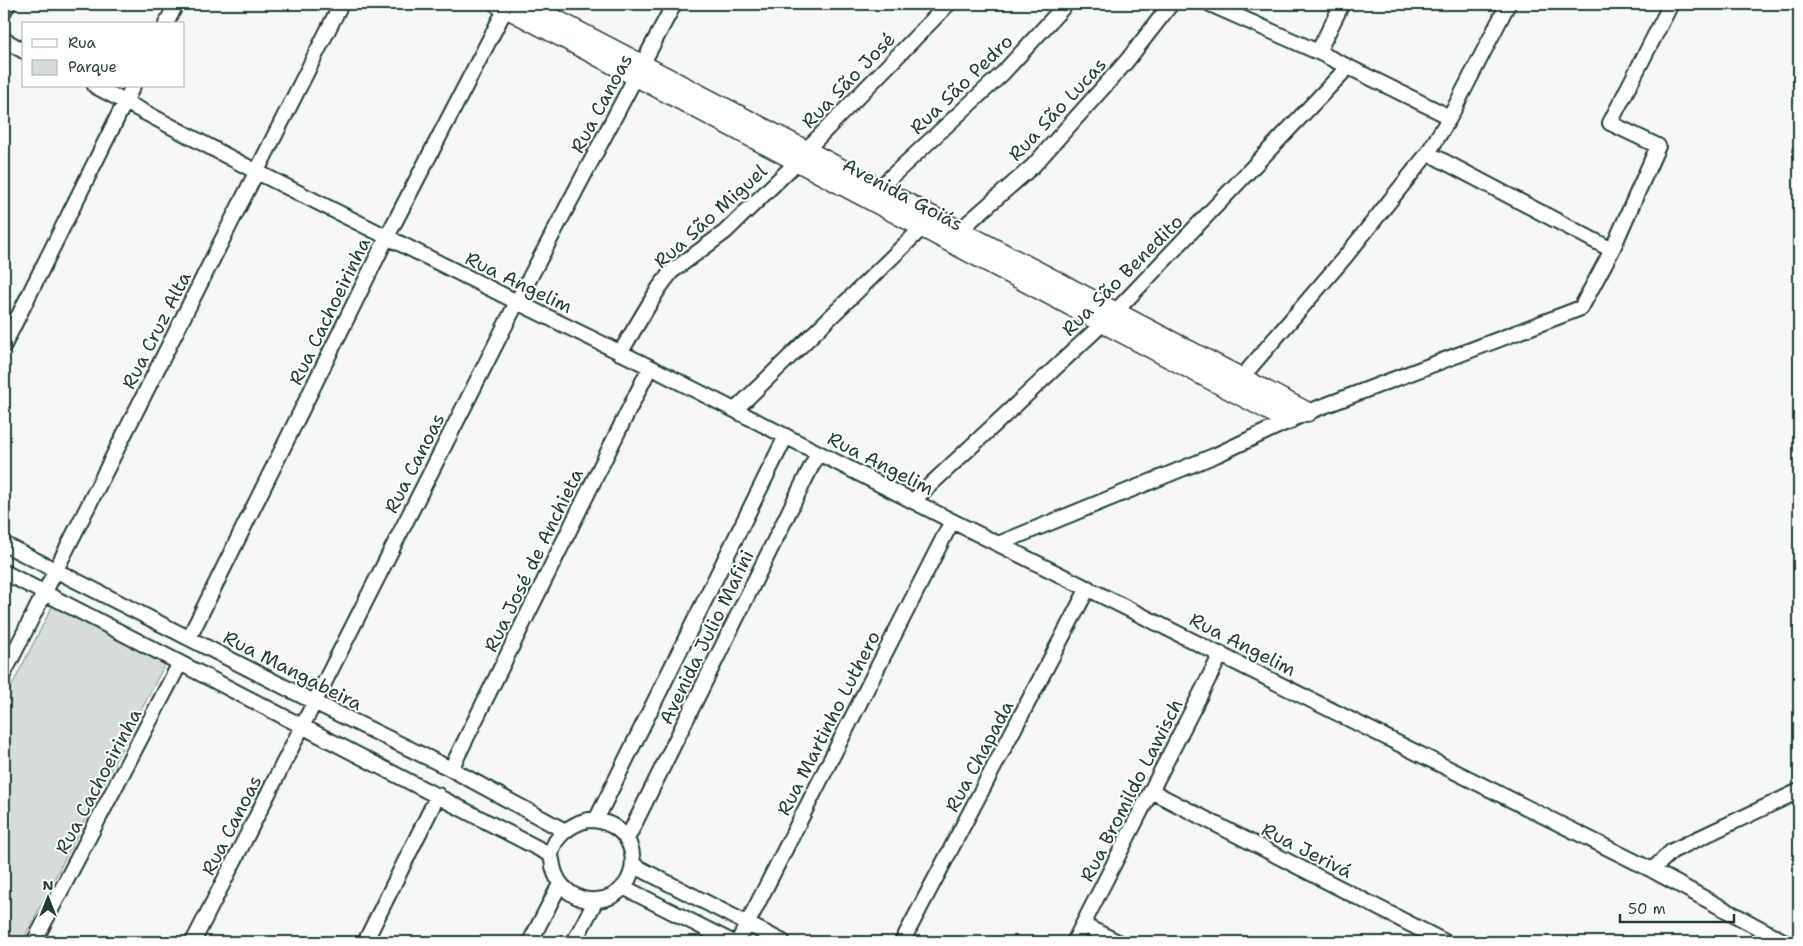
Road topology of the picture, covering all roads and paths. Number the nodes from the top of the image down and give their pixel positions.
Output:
1 (8, 4) edge
2 (176, 4) edge
3 (341, 4) edge
4 (527, 4) edge
5 (674, 4) edge
6 (948, 4) edge
7 (1066, 4) edge
8 (1171, 4) edge
9 (1210, 4) edge
10 (1342, 4) edge
11 (1508, 4) edge
12 (1672, 4) edge
13 (504, 5) edge
14 (4, 12) edge
15 (167, 22) edge
16 (4, 40) edge
17 (22, 49) edge
18 (1318, 52) junction
19 (1348, 67) junction
20 (639, 70) junction
21 (99, 88) edge
22 (132, 88) edge
23 (125, 102) junction
24 (1450, 117) junction
25 (1428, 153) junction
26 (802, 156) junction
27 (257, 172) junction
28 (879, 188) junction
29 (922, 228) junction
30 (960, 230) junction
31 (387, 237) junction
32 (1612, 250) junction
33 (517, 302) junction
34 (1109, 317) junction
35 (4, 344) edge
36 (620, 353) junction
37 (650, 367) junction
38 (1236, 384) junction
39 (734, 410) junction
40 (1308, 412) junction
41 (1288, 421) junction
42 (786, 436) junction
43 (818, 453) junction
44 (914, 500) junction
45 (952, 521) junction
46 (4, 544) edge
47 (998, 544) junction
48 (56, 570) junction
49 (4, 572) edge
50 (1088, 588) junction
51 (44, 593) junction
52 (188, 638) junction
53 (1221, 654) junction
54 (180, 663) junction
55 (4, 673) edge
56 (314, 702) junction
57 (302, 727) junction
58 (451, 769) junction
59 (1151, 791) junction
60 (1799, 791) edge
61 (438, 795) junction
62 (596, 820) junction
63 (566, 831) junction
64 (627, 839) junction
65 (551, 855) junction
66 (633, 865) junction
67 (1652, 870) junction
68 (560, 884) junction
69 (623, 886) junction
70 (596, 900) junction
71 (747, 924) junction
72 (1083, 924) junction
73 (34, 942) edge
74 (193, 942) edge
75 (365, 942) edge
76 (530, 942) edge
77 (574, 942) edge
78 (732, 942) edge
79 (738, 942) edge
80 (783, 942) edge
81 (902, 942) edge
82 (1074, 942) edge
83 (1118, 942) edge
84 (1445, 942) edge
85 (1785, 942) edge

1 - 14 street
2 - 15 street
3 - 27 street, Rua Cruz Alta
4 - 20 street, Avenida Goiás
5 - 20 street, Rua Canoas
6 - 26 street, Rua São José
7 - 28 street, Rua São Pedro
8 - 30 street, Rua São Lucas
9 - 18 street
10 - 18 street
11 - 24 street
12 - 32 street
13 - 20 street, Avenida Goiás
13 - 31 street, Rua Cachoeirinha
16 - 17 street
18 - 19 street
19 - 24 street
19 - 34 street, Rua São Benedito
20 - 26 street, Avenida Goiás
20 - 33 street, Rua Canoas
21 - 23 street, Rua Angelim
22 - 23 street
23 - 27 street, Rua Angelim
23 - 35 street
24 - 25 street
25 - 32 street
25 - 38 street
26 - 28 street, Avenida Goiás
26 - 29 street, Avenida Goiás
26 - 36 street, Rua São Miguel
27 - 31 street, Rua Angelim
27 - 48 street, Rua Cruz Alta
28 - 30 street, Avenida Goiás
29 - 34 street, Avenida Goiás
29 - 39 street
30 - 34 street, Avenida Goiás
31 - 33 street, Rua Angelim
31 - 52 street, Rua Cachoeirinha
32 - 40 street
33 - 36 street, Rua Angelim
33 - 56 street, Rua Canoas
34 - 38 street, Avenida Goiás
34 - 44 street, Rua São Benedito
36 - 37 street, Rua Angelim
37 - 39 street, Rua Angelim
37 - 58 street, Rua José de Anchieta
38 - 40 street, Avenida Goiás
38 - 41 street, Avenida Goiás
39 - 42 street, Rua Angelim
40 - 41 street
41 - 47 street
42 - 43 street, Rua Angelim
42 - 62 street, Avenida Julio Mafini
43 - 44 street, Rua Angelim
43 - 64 street, Avenida Julio Mafini
44 - 45 street, Rua Angelim
45 - 47 street, Rua Angelim
45 - 71 street, Rua Martinho Luthero
46 - 48 street, Rua Mangabeira
47 - 50 street, Rua Angelim
48 - 51 street, Rua Cruz Alta
48 - 52 street, Rua Mangabeira
49 - 51 street
50 - 53 street, Rua Angelim
50 - 81 street, Rua Chapada
51 - 54 street
51 - 55 street, Rua Cruz Alta
52 - 56 street, Rua Mangabeira
53 - 59 street, Rua Bromildo Lawisch
53 - 67 street, Rua Angelim
54 - 57 street
54 - 73 street, Rua Cachoeirinha
56 - 57 street, Rua Canoas
56 - 58 street, Rua Mangabeira
57 - 61 street
57 - 74 street, Rua Canoas
58 - 63 street, Rua Mangabeira
59 - 72 street, Rua Bromildo Lawisch
59 - 84 street, Rua Jerivá
60 - 67 street
61 - 65 street
61 - 75 street
62 - 63 street
62 - 64 street
63 - 65 street
64 - 66 street
65 - 68 street
66 - 69 street
66 - 71 street
67 - 85 street, Rua Angelim
68 - 70 street
68 - 76 street
69 - 70 street
69 - 78 street
70 - 77 street
71 - 79 street, Rua Martinho Luthero
71 - 80 street
72 - 82 street, Rua Bromildo Lawisch
72 - 83 street

